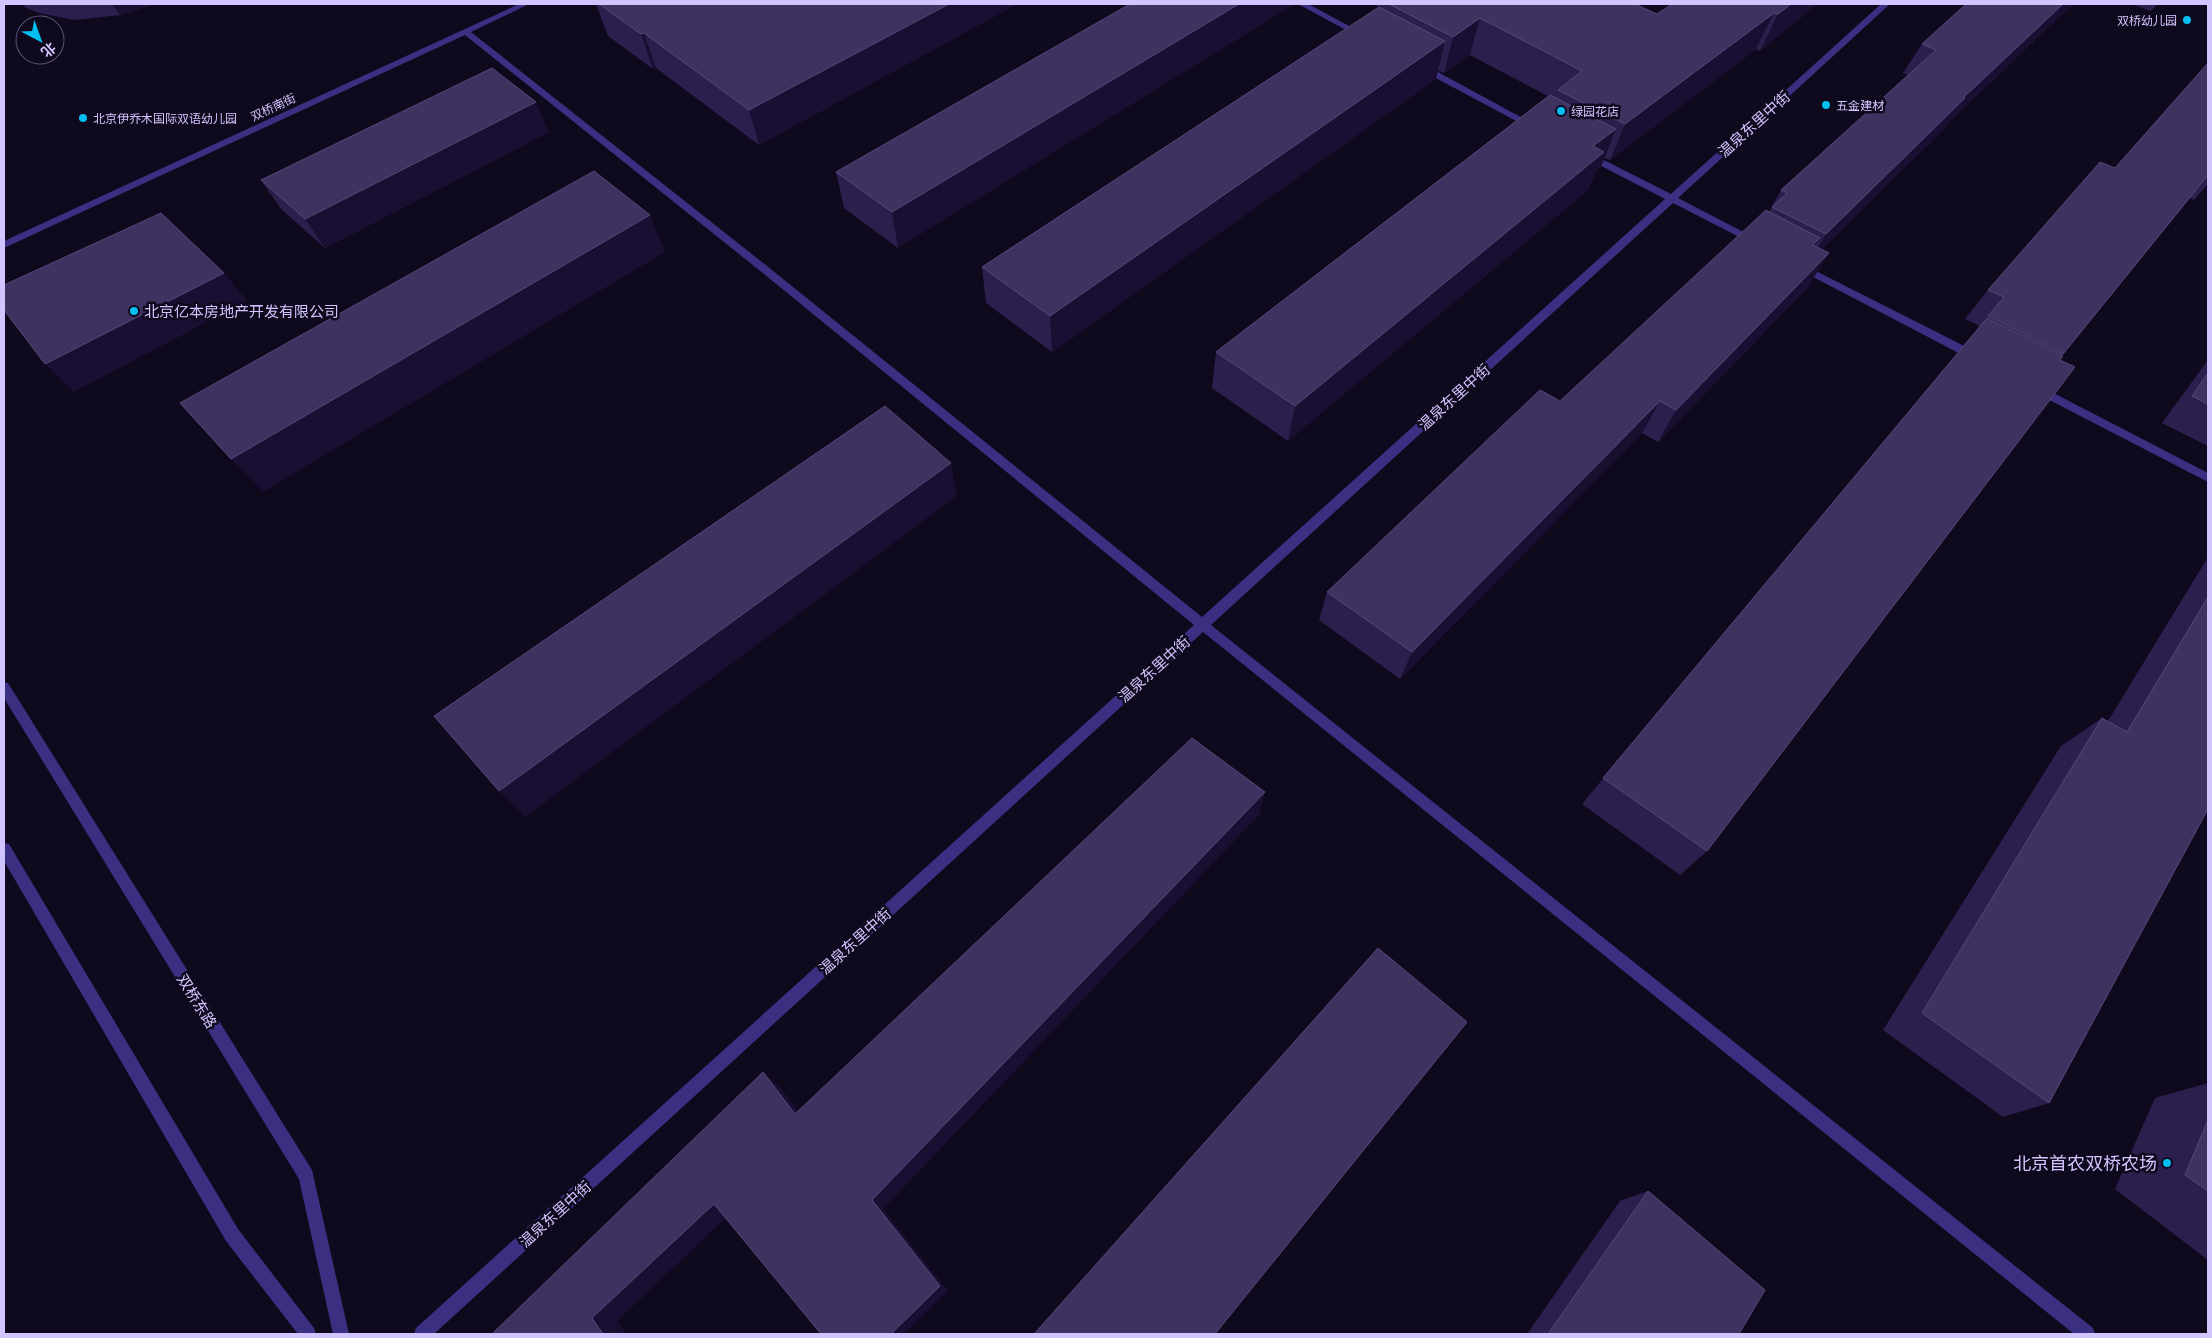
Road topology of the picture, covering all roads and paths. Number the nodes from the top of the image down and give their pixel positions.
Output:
1 (526, 4) edge
2 (1302, 4) edge
3 (1886, 4) edge
4 (466, 32) junction
5 (1372, 41) edge
6 (1416, 64) edge
7 (1546, 133) edge
8 (1581, 152) edge
9 (1672, 199) junction
10 (1760, 244) edge
11 (4, 245) edge
12 (1795, 263) edge
13 (1988, 364) edge
14 (2032, 386) edge
15 (2208, 478) edge
16 (1202, 625) junction
17 (4, 687) edge
18 (4, 848) edge
19 (308, 1334) edge
20 (342, 1334) edge
21 (422, 1334) edge
22 (2087, 1334) edge

1 - 4 street, 双桥南街
2 - 5 street
3 - 9 street, 温泉东里中街
4 - 11 street, 双桥南街
4 - 16 street
6 - 7 street
8 - 9 street
9 - 10 street
9 - 16 street, 温泉东里中街
12 - 13 street
14 - 15 street
16 - 21 street, 温泉东里中街
16 - 22 street
17 - 20 street, 双桥东路
18 - 19 street

